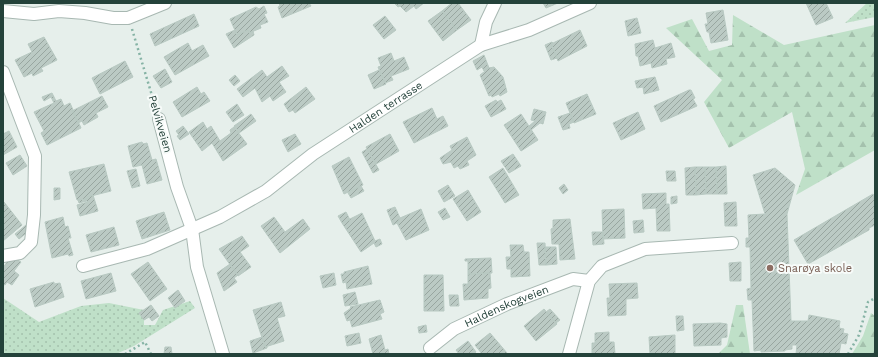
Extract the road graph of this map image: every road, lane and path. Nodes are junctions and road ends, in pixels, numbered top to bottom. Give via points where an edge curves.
1 (165, 3) edge
2 (495, 3) edge
3 (590, 3) edge
4 (3, 11) edge
5 (128, 18) junction
6 (482, 45) junction
7 (3, 72) edge
8 (159, 119) joint
9 (192, 229) junction
10 (732, 243) dead end
11 (3, 256) edge
12 (83, 266) dead end
13 (589, 281) junction
14 (875, 298) edge
15 (430, 348) dead end
16 (125, 354) edge
17 (152, 354) edge
18 (223, 354) edge
19 (569, 354) edge
20 (848, 354) edge

1 - 5 street
2 - 6 street via 486,22
3 - 6 street, Halden terrasse via 529,30
4 - 5 street via 34,14 59,11
5 - 8 path, Pelvikveien
6 - 9 street, Halden terrasse via 313,154 266,191 220,217
7 - 11 street via 36,156 31,242 20,253
8 - 9 street, Pelvikveien via 177,187
9 - 12 street via 146,249
9 - 18 street, Pelvikveien via 197,267
10 - 13 street via 645,250 602,266
13 - 15 street, Haldenskogveien via 573,279 507,304 454,329
13 - 19 street
14 - 20 path via 868,302 859,335
16 - 17 path via 145,342

